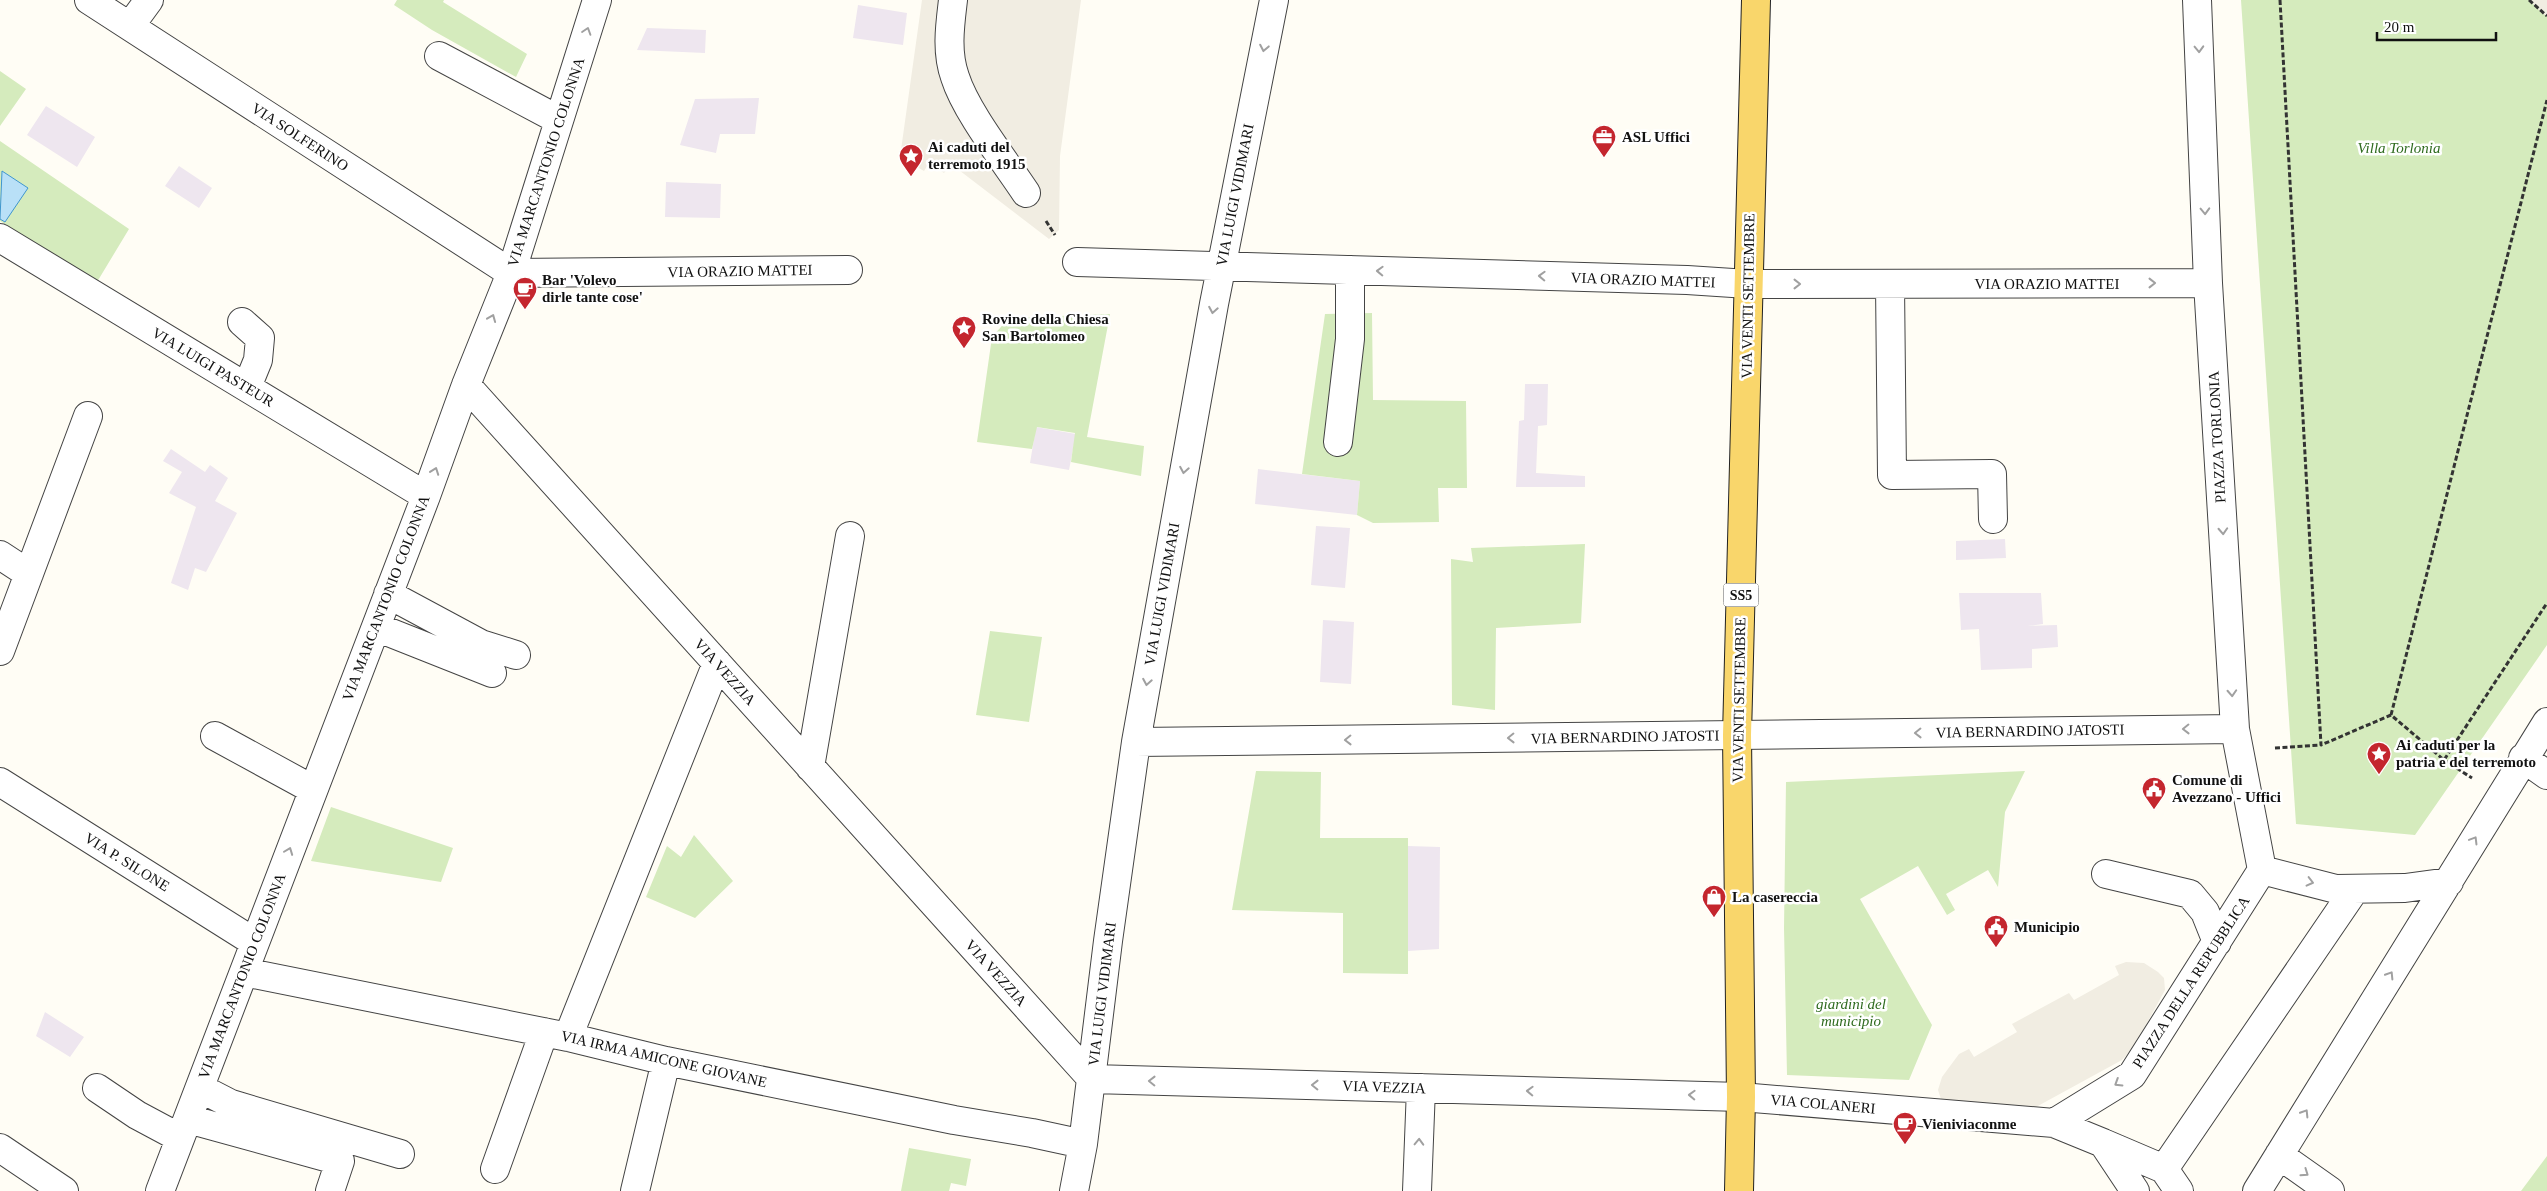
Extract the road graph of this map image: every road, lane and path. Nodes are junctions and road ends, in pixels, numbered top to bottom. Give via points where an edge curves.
1 (89, 0) edge
2 (149, 0) edge
3 (597, 0) edge
4 (953, 0) edge
5 (1274, 0) edge
6 (1756, 0) edge
7 (2197, 0) edge
8 (2280, 0) edge
9 (2529, 0) edge
10 (2547, 16) edge
11 (130, 26) junction
12 (439, 56) dead end
13 (2547, 100) edge
14 (559, 120) junction
15 (1026, 193) joint
16 (0, 238) edge
17 (1077, 262) joint
18 (1221, 267) junction
19 (848, 270) dead end
20 (1350, 270) junction
21 (511, 273) junction
22 (2208, 283) junction
23 (1748, 284) junction
24 (1890, 284) junction
25 (242, 322) dead end
26 (466, 385) junction
27 (247, 387) junction
28 (88, 416) dead end
29 (1338, 442) dead end
30 (426, 496) junction
31 (1993, 519) dead end
32 (850, 536) dead end
33 (0, 555) edge
34 (29, 574) junction
35 (388, 594) junction
36 (2547, 603) edge
37 (376, 627) junction
38 (0, 651) edge
39 (516, 655) dead end
40 (717, 663) junction
41 (492, 674) dead end
42 (2392, 715) junction
43 (2547, 722) edge
44 (1737, 735) junction
45 (215, 736) dead end
46 (2236, 739) junction
47 (1136, 742) junction
48 (2321, 745) junction
49 (2523, 758) junction
50 (810, 766) junction
51 (2547, 775) edge
52 (0, 782) edge
53 (312, 789) junction
54 (2262, 870) junction
55 (2106, 874) dead end
56 (2449, 882) junction
57 (2355, 888) junction
58 (254, 942) junction
59 (2217, 942) junction
60 (244, 972) junction
61 (556, 1035) junction
62 (666, 1061) junction
63 (1092, 1079) junction
64 (97, 1088) dead end
65 (200, 1088) junction
66 (1421, 1088) junction
67 (1741, 1097) junction
68 (2054, 1123) junction
69 (184, 1129) junction
70 (2103, 1143) junction
71 (1083, 1144) junction
72 (0, 1148) edge
73 (400, 1154) dead end
74 (2279, 1155) junction
75 (495, 1169) dead end
76 (2172, 1180) edge
77 (64, 1191) edge
78 (160, 1191) edge
79 (330, 1191) edge
80 (635, 1191) edge
81 (1074, 1191) edge
82 (1417, 1191) edge
83 (1739, 1191) edge
84 (2135, 1191) edge
85 (2257, 1191) edge
86 (2330, 1191) edge

1 - 11 street, VIA SOLFERINO
2 - 11 street
14 -> 3 street, VIA MARCANTONIO COLONNA
4 - 15 street via 949,42 955,78 966,101
5 -> 18 street, VIA LUIGI VIDIMARI
6 - 23 main road, VIA VENTI SETTEMBRE / SS5
7 -> 22 street, PIAZZA TORLONIA
8 - 48 path
9 - 10 path
11 - 21 street, VIA SOLFERINO
12 - 14 street
13 - 42 path
14 - 21 street, VIA MARCANTONIO COLONNA
15 - 17 path via 1060,240 1077,248
16 - 27 street, VIA LUIGI PASTEUR
17 - 18 street, VIA ORAZIO MATTEI
18 - 20 street, VIA ORAZIO MATTEI
18 -> 47 street, VIA LUIGI VIDIMARI
19 - 21 street, VIA ORAZIO MATTEI
23 -> 20 street, VIA ORAZIO MATTEI
20 - 29 street via 1350,339
26 -> 21 street, VIA MARCANTONIO COLONNA
24 -> 22 street, VIA ORAZIO MATTEI
22 -> 46 street, PIAZZA TORLONIA
23 -> 24 street, VIA ORAZIO MATTEI
23 - 44 main road, VIA VENTI SETTEMBRE / SS5
24 - 31 street via 1892,475 1992,474
25 - 27 street via 260,338 258,360
30 -> 26 street, VIA MARCANTONIO COLONNA
26 - 40 street, VIA VEZZIA
27 - 30 street, VIA LUIGI PASTEUR
28 - 34 street
30 - 35 street, VIA MARCANTONIO COLONNA
32 - 50 street
33 - 34 street
34 - 38 street
35 - 37 street, VIA MARCANTONIO COLONNA
35 - 39 street via 481,644
36 - 42 path via 2444,760
37 - 41 street
37 - 53 street, VIA MARCANTONIO COLONNA
40 - 50 street, VIA VEZZIA
40 - 61 street
42 - 48 path
43 - 49 street
46 -> 44 street, VIA BERNARDINO JATOSTI
44 -> 47 street, VIA BERNARDINO JATOSTI
44 - 67 main road, VIA VENTI SETTEMBRE / SS5
45 - 53 street
46 - 48 path
46 - 54 street, PIAZZA TORLONIA
47 - 63 street, VIA LUIGI VIDIMARI
49 - 51 street
56 -> 49 street
50 - 63 street, VIA VEZZIA
52 - 58 street, VIA P. SILONE
58 -> 53 street, VIA MARCANTONIO COLONNA
54 -> 57 street via 2336,889
54 - 59 street, PIAZZA DELLA REPUBBLICA
55 - 59 street via 2190,894 2205,912
56 - 57 street via 2405,888
74 -> 56 street
57 - 76 street
58 - 60 street, VIA MARCANTONIO COLONNA
59 -> 68 street, PIAZZA DELLA REPUBBLICA via 2132,1075
60 - 61 street, VIA IRMA AMICONE GIOVANE
60 - 65 street, VIA MARCANTONIO COLONNA
61 - 62 street, VIA IRMA AMICONE GIOVANE
61 - 75 street
62 - 71 street, VIA IRMA AMICONE GIOVANE
62 - 80 street
66 -> 63 street, VIA VEZZIA
63 - 71 street, VIA LUIGI VIDIMARI
64 - 69 street via 137,1115
65 - 69 street, VIA MARCANTONIO COLONNA
65 - 73 street via 231,1104
67 -> 66 street, VIA VEZZIA
82 -> 66 street
67 - 68 street, VIA COLANERI
67 - 83 main road, VIA VENTI SETTEMBRE / SS5
68 - 70 street
69 - 78 street, VIA MARCANTONIO COLONNA
69 - 79 street via 340,1160
70 - 76 street
70 - 84 street
71 - 81 street, VIA LUIGI VIDIMARI
72 - 77 street
74 - 85 street
74 -> 86 street

